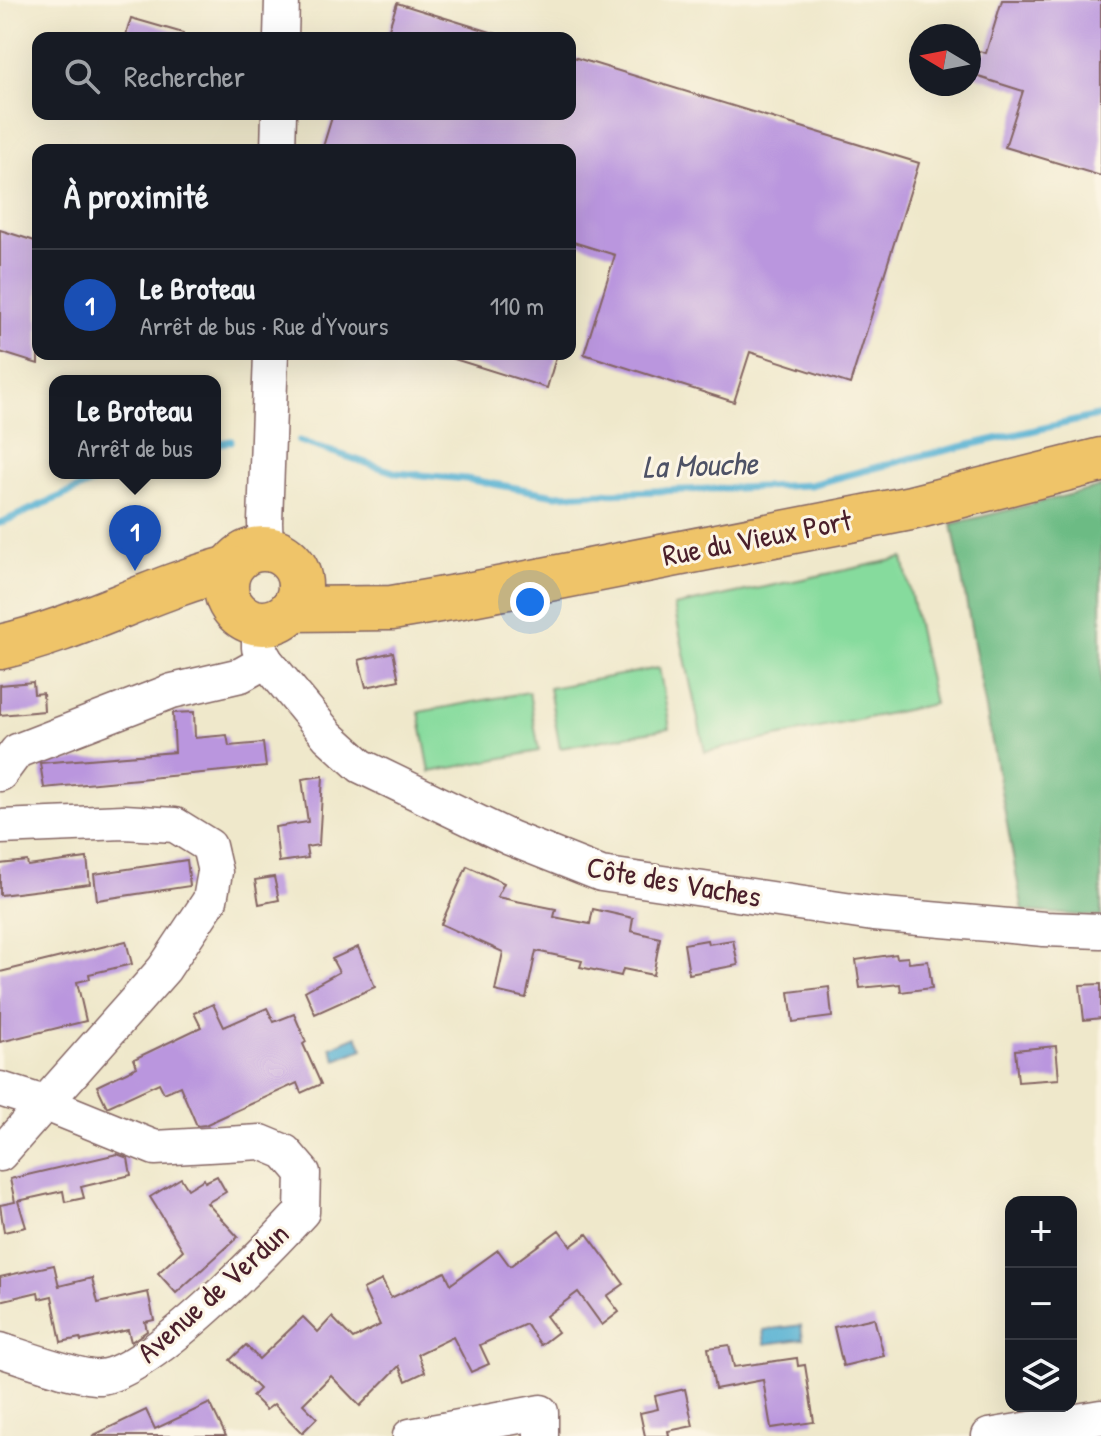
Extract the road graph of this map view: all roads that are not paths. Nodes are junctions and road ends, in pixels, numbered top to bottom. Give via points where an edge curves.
1 (282, 0) edge
2 (281, 32) edge
3 (279, 120) edge
4 (278, 144) edge
5 (271, 360) edge
6 (1101, 460) edge
7 (263, 599) junction
8 (0, 647) edge
9 (0, 774) edge
10 (0, 827) edge
11 (1101, 931) edge
12 (0, 1089) edge
13 (44, 1103) junction
14 (0, 1154) edge
15 (0, 1350) edge
16 (1101, 1417) edge
17 (410, 1436) edge
18 (541, 1436) edge
19 (989, 1436) edge

1 - 2 street
3 - 4 street
5 - 7 street
6 - 7 main road, Rue du Vieux Port via 911,508 392,608
7 - 8 main road, Rue du Vieux Port via 189,578 36,639
7 - 9 street via 241,675 172,691 17,751
7 - 11 street, Côte des Vaches via 328,736 361,766 510,838 601,874 873,914
10 - 13 street via 175,825 209,846 215,872 210,900 164,969
12 - 13 street, Avenue de Verdun
13 - 14 street
13 - 15 street, Avenue de Verdun via 155,1148 261,1142 285,1152 303,1173 302,1212 264,1254 179,1330 122,1372 98,1378
16 - 19 street
17 - 18 street via 541,1412

